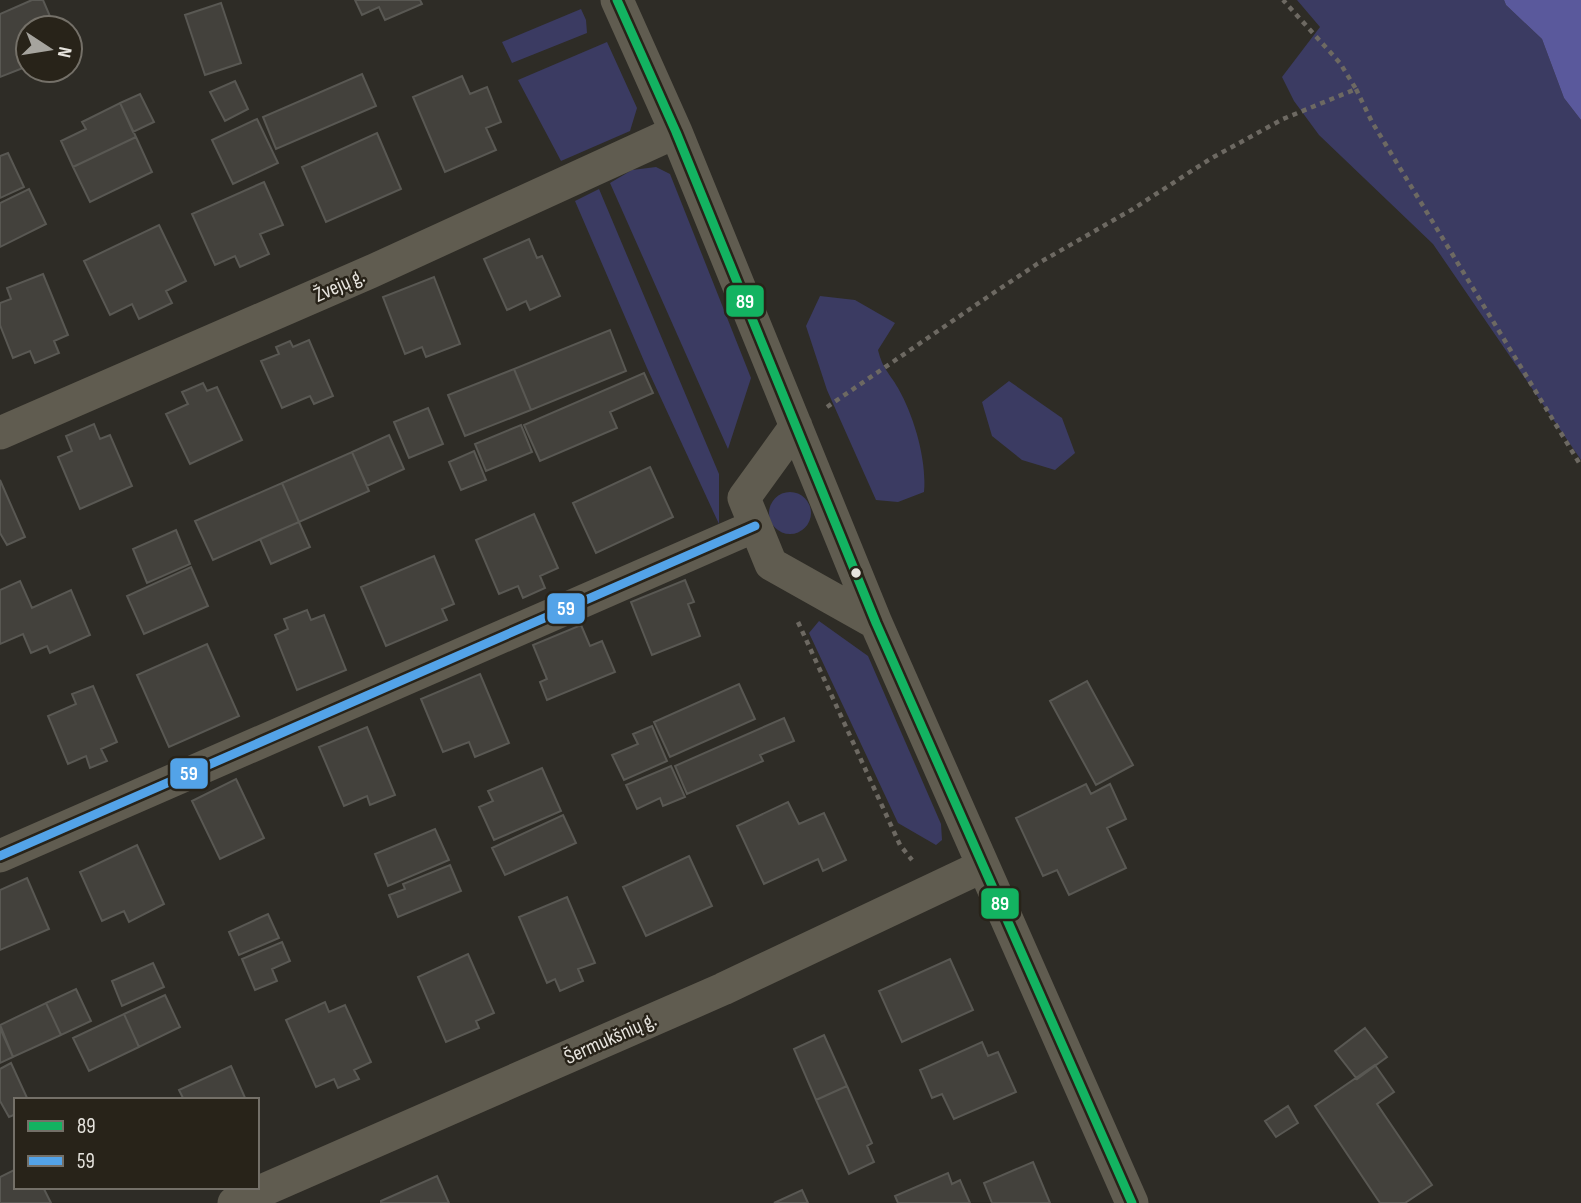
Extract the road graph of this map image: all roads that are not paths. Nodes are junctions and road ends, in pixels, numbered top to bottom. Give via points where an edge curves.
1 (617, 0) edge
2 (676, 132) junction
3 (796, 426) junction
4 (0, 433) edge
5 (755, 526) junction
6 (876, 623) junction
7 (0, 856) edge
8 (983, 866) junction
9 (234, 1203) edge
10 (1132, 1203) edge

1 - 2 street
2 - 3 street
2 - 4 street, Žvejų g. via 383,267
3 - 5 street via 744,498
3 - 6 street
5 - 6 street via 772,564
5 - 7 street
6 - 8 street
8 - 9 street, Šermukšnių g. via 723,989
8 - 10 street

